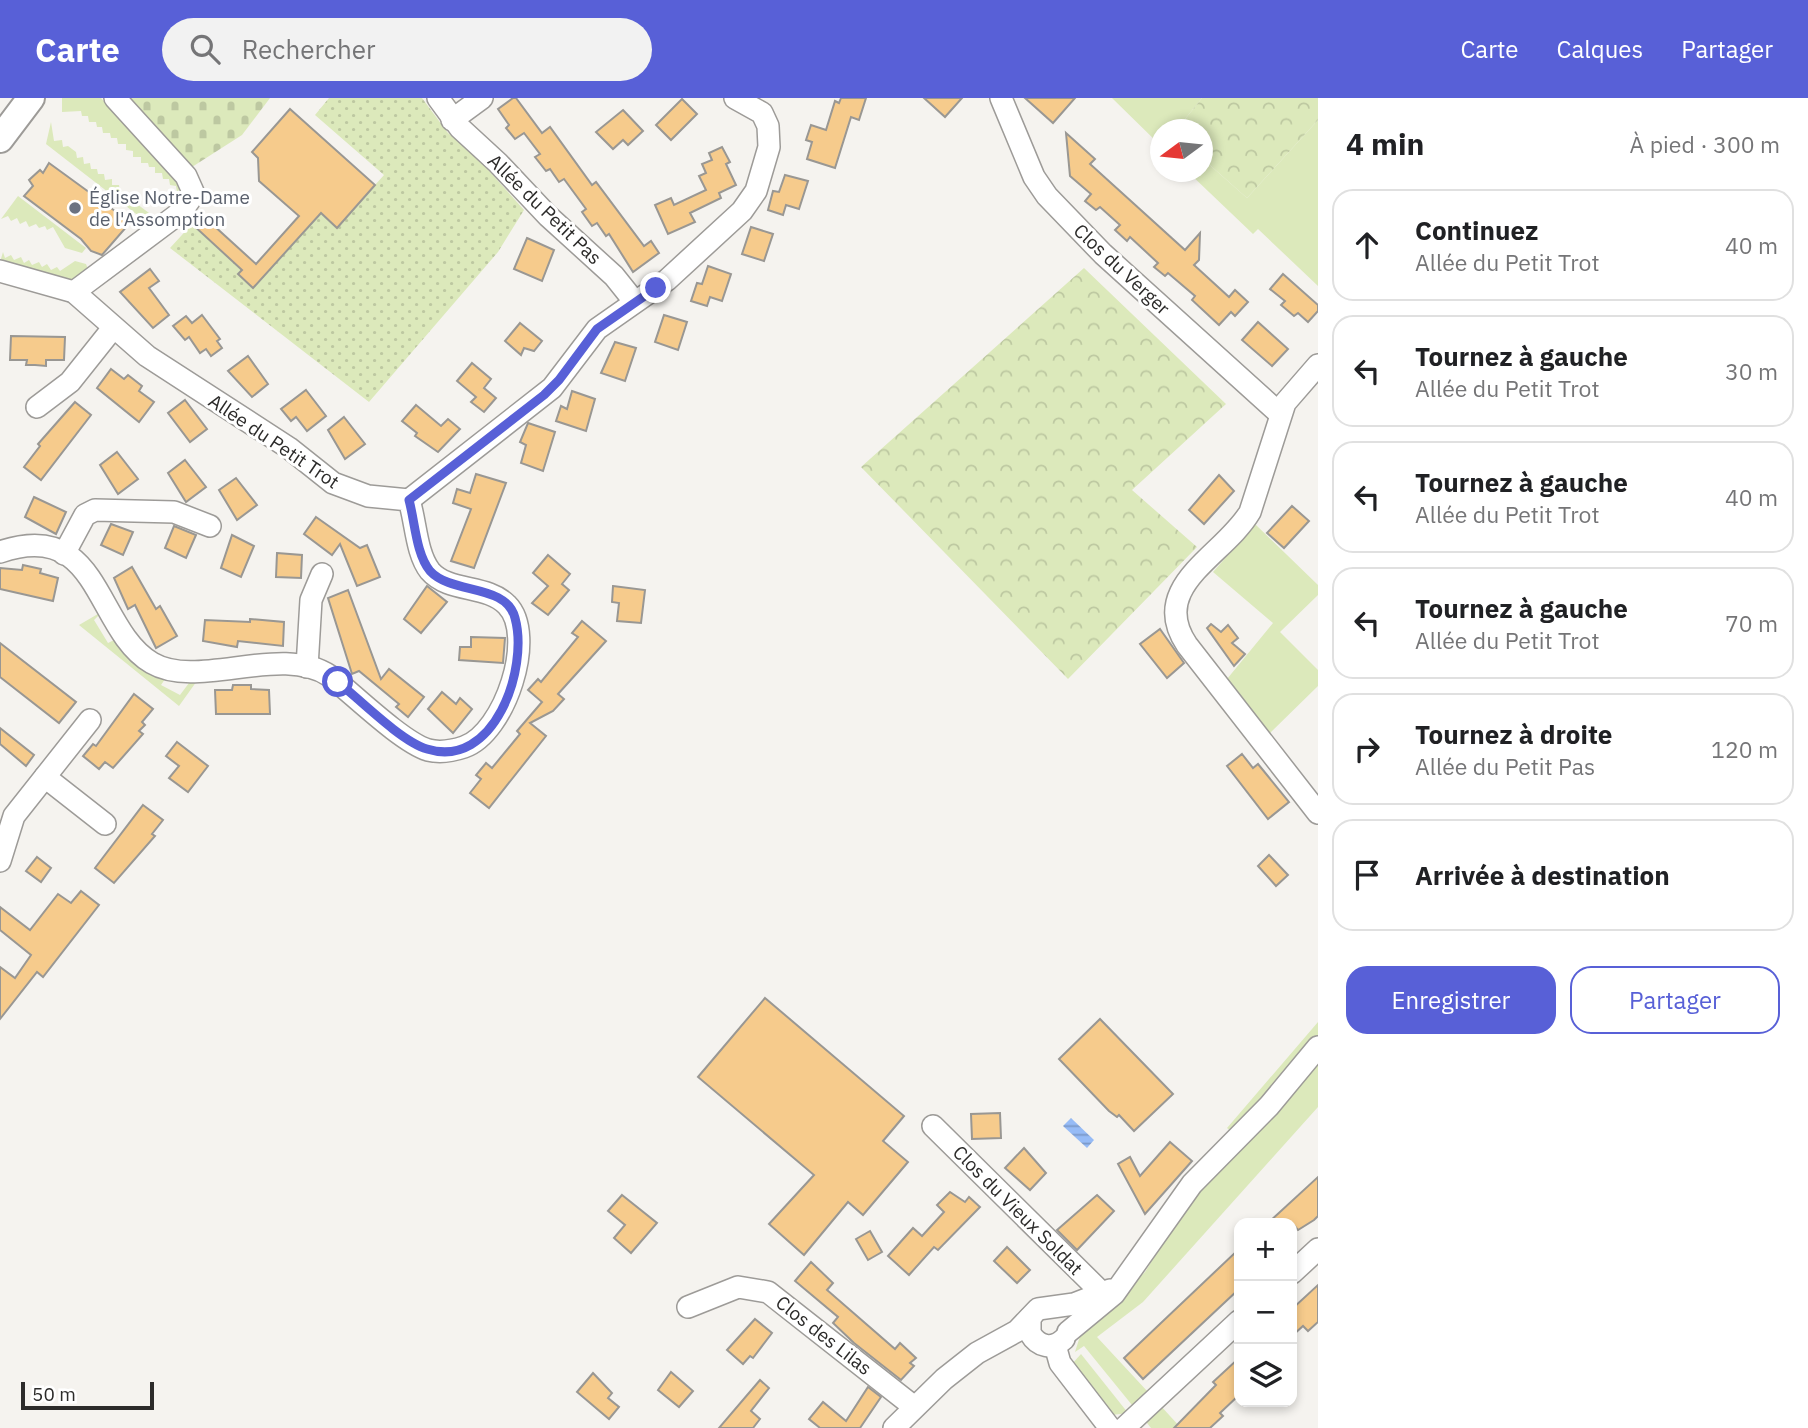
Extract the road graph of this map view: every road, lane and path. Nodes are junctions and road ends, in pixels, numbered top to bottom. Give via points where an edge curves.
1 (31, 98) edge
2 (115, 98) edge
3 (438, 98) edge
4 (482, 98) edge
5 (735, 98) edge
6 (1001, 98) edge
7 (452, 120) junction
8 (0, 139) edge
9 (0, 271) edge
10 (75, 292) junction
11 (634, 301) junction
12 (113, 328) junction
13 (1318, 365) edge
14 (37, 407) dead end
15 (1280, 414) junction
16 (409, 500) junction
17 (210, 526) dead end
18 (0, 552) edge
19 (64, 554) junction
20 (321, 574) dead end
21 (307, 667) junction
22 (90, 720) dead end
23 (45, 777) junction
24 (1318, 813) edge
25 (105, 824) dead end
26 (0, 861) edge
27 (1318, 1047) edge
28 (933, 1126) dead end
29 (1318, 1249) edge
30 (1297, 1268) edge
31 (1123, 1281) junction
32 (1103, 1294) junction
33 (1052, 1306) junction
34 (688, 1307) dead end
35 (1030, 1318) junction
36 (1234, 1326) edge
37 (1054, 1340) junction
38 (955, 1370) junction
39 (913, 1406) junction
40 (894, 1428) edge
41 (1110, 1428) edge
42 (1124, 1428) edge

1 - 8 street
2 - 10 street via 191,182 194,194 188,206
3 - 7 street, Allée du Petit Pas
4 - 7 street
5 - 11 street via 757,108 768,127 769,147 756,191 742,211 667,280
6 - 15 street, Clos du Verger via 1034,177 1047,196 1103,254
7 - 11 street, Allée du Petit Pas via 530,200 614,276
9 - 10 street, Allée du Petit Trot
10 - 12 street, Allée du Petit Trot
11 - 16 street via 589,337 552,388
12 - 14 street via 70,382
12 - 16 street, Allée du Petit Trot via 160,366 289,448 332,483 368,496
13 - 15 street
15 - 24 street via 1263,482 1250,512 1181,588 1175,617 1187,645
16 - 21 street via 429,569 448,583 502,600 513,612 516,673 496,720 471,744 429,750 409,740 324,672
17 - 19 street via 174,512 95,510 85,515
18 - 19 street via 34,546
19 - 21 street via 87,572 136,651 157,666 188,672 249,665
20 - 21 street via 311,600
22 - 23 street
23 - 25 street
23 - 26 street via 11,821
27 - 31 street via 1269,1106 1192,1184
28 - 32 street, Clos du Vieux Soldat
29 - 30 street
31 - 32 street
31 - 37 street via 1110,1300
32 - 33 street
33 - 35 street via 1038,1309
33 - 37 street via 1067,1317
34 - 39 street, Clos des Lilas via 738,1287 768,1292
35 - 37 street via 1030,1333
35 - 38 street
36 - 42 street
37 - 38 street via 1015,1347
37 - 41 street via 1060,1363
38 - 39 street
39 - 40 street

